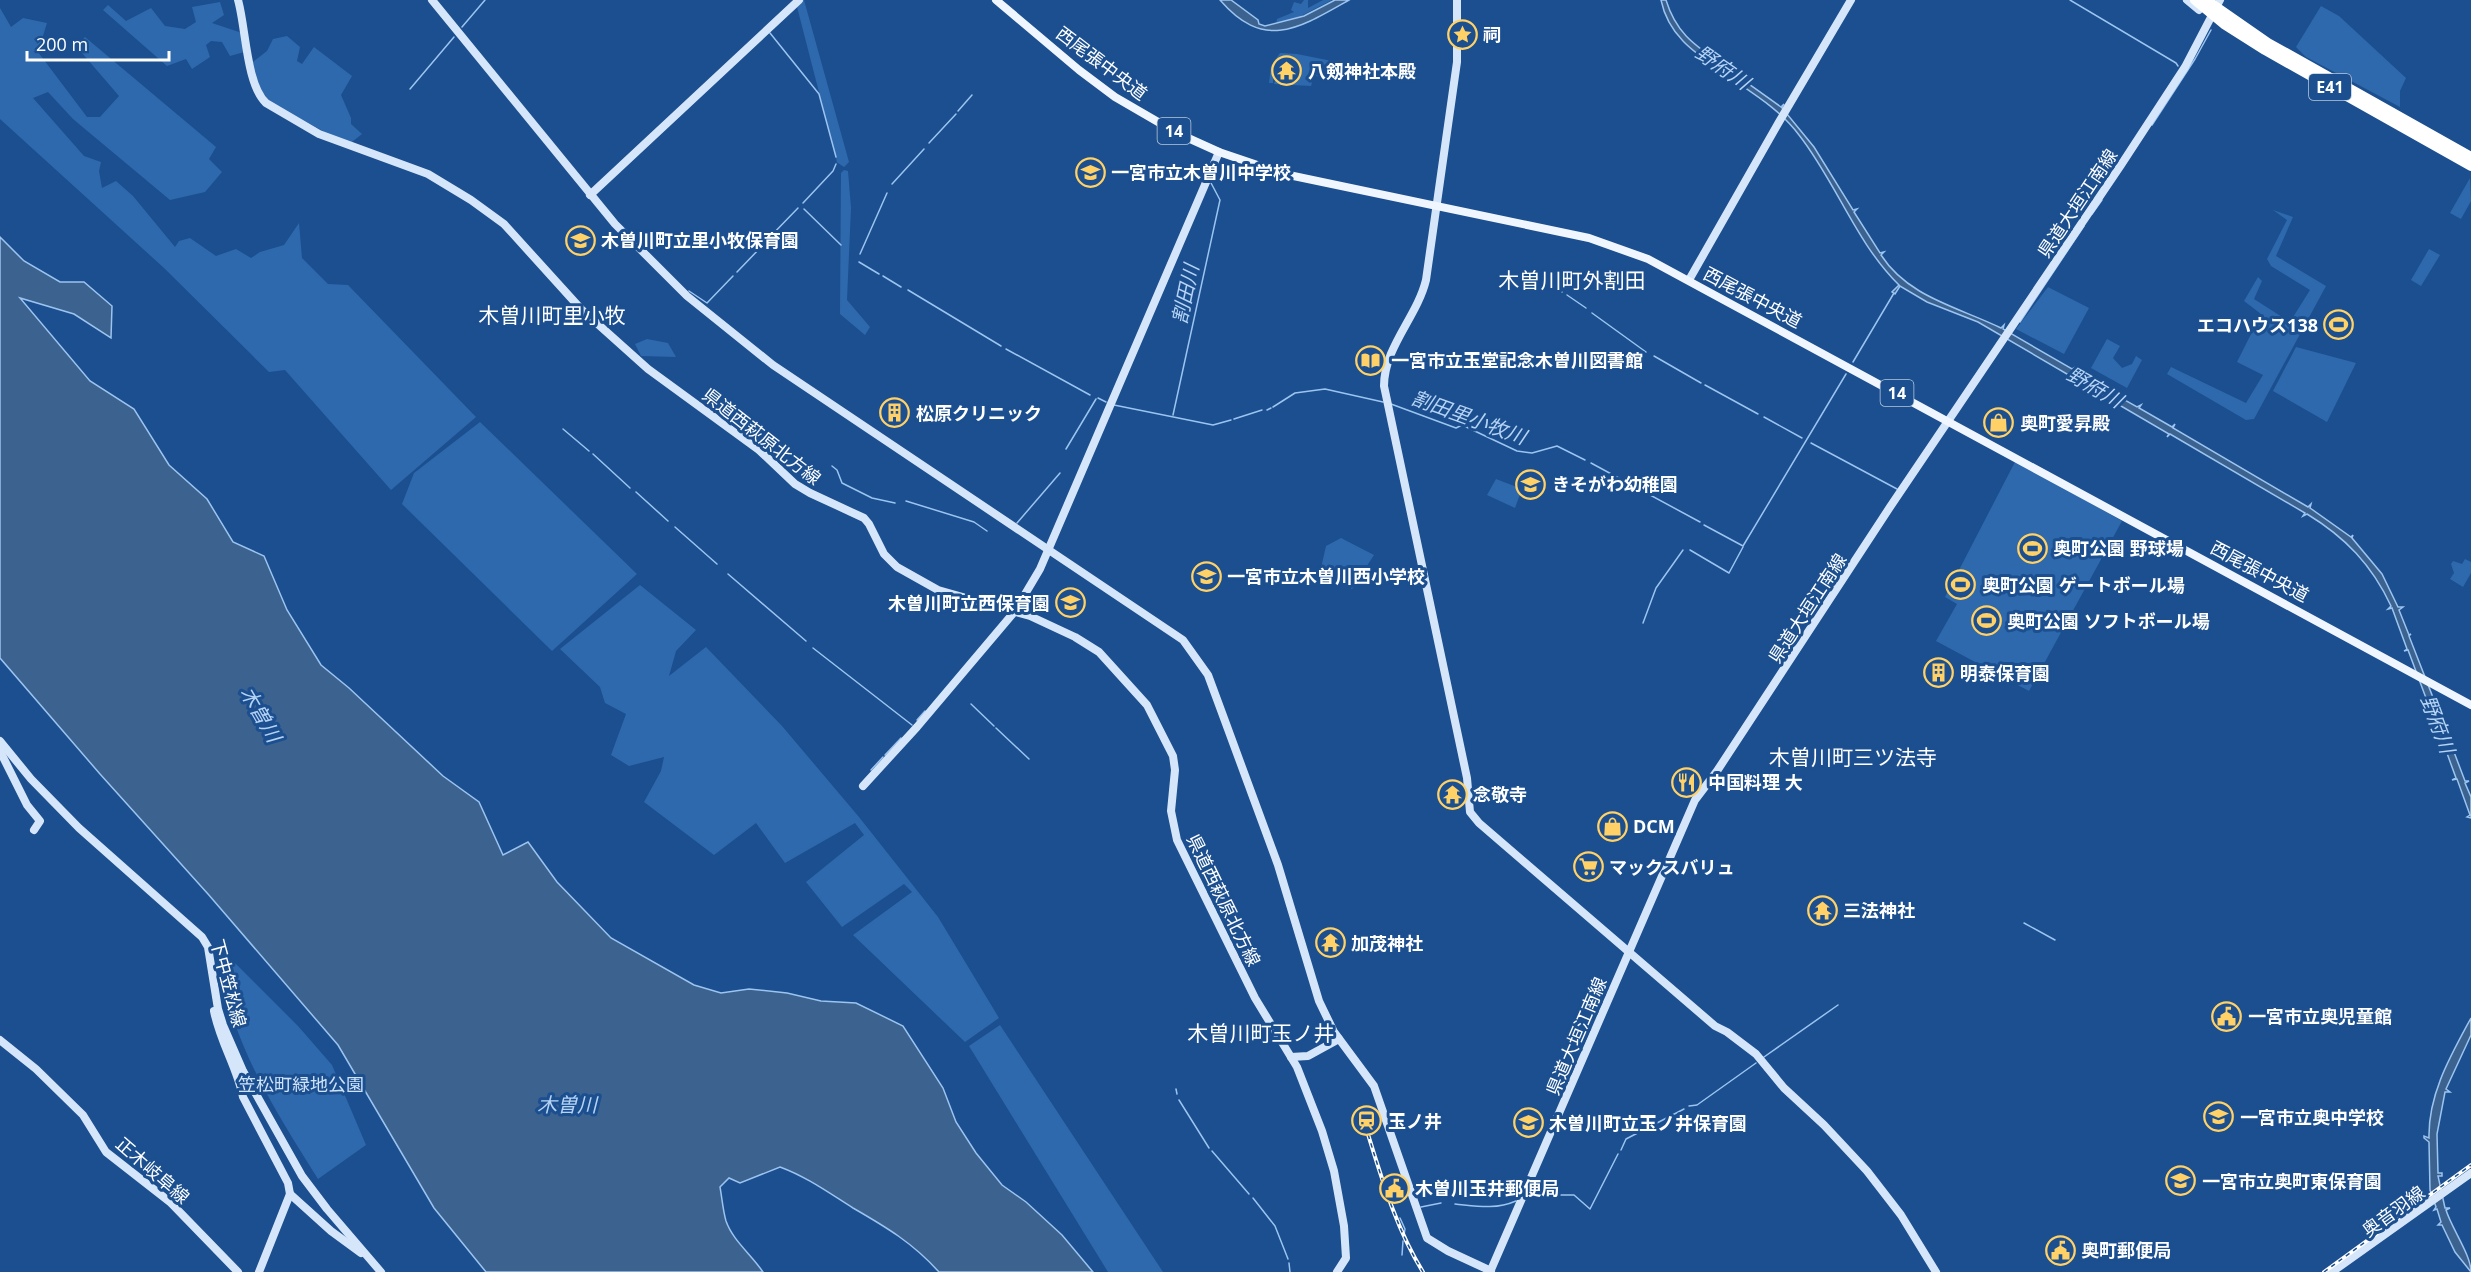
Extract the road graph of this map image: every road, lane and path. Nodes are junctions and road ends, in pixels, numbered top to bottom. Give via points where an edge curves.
1 (238, 0) edge
2 (432, 0) edge
3 (799, 0) edge
4 (996, 0) edge
5 (1457, 0) edge
6 (1851, 0) edge
7 (2206, 0) edge
8 (2220, 0) edge
9 (2191, 2) edge
10 (2213, 16) junction
11 (1219, 152) junction
12 (2471, 152) edge
13 (2471, 157) edge
14 (2471, 166) edge
15 (2471, 171) edge
16 (590, 195) junction
17 (1436, 206) junction
18 (1689, 280) junction
19 (1949, 420) junction
20 (1049, 550) junction
21 (1015, 611) junction
22 (2471, 705) edge
23 (0, 741) edge
24 (0, 751) edge
25 (863, 786) dead end
26 (34, 830) dead end
27 (1629, 951) junction
28 (216, 994) junction
29 (1339, 1039) junction
30 (0, 1040) edge
31 (1291, 1057) junction
32 (2471, 1173) edge
33 (290, 1194) junction
34 (367, 1257) junction
35 (1490, 1271) edge
36 (238, 1272) edge
37 (259, 1272) edge
38 (381, 1272) edge
39 (1337, 1272) edge
40 (1936, 1272) edge
41 (2332, 1272) edge

1 - 21 main road, 県道西萩原北方線 via 252,80 266,103 319,134 412,166 481,206 504,224 581,309 648,369 759,450 795,484 864,518 884,554 897,567 938,590
2 - 16 main road
3 - 16 main road
4 - 11 main road, 西尾張中央道 / 14 via 1115,97
5 - 17 main road via 1457,62
6 - 18 main road
7 - 13 highway, E41, bridge via 2268,43
8 - 10 main road, 県道大垣江南線
9 - 10 main road
9 - 14 highway, E41, bridge via 2265,50
10 - 12 main road via 2240,22
10 - 15 main road via 2274,60
10 - 19 main road, 県道大垣江南線 via 2185,67
11 - 17 main road, 西尾張中央道 / 14 via 1284,174
11 - 20 main road
16 - 20 main road via 666,277 737,338
17 - 18 main road, 西尾張中央道 / 14 via 1604,242
17 - 27 main road via 1422,294 1387,365 1385,397 1467,778 1470,812
18 - 19 main road, 西尾張中央道 / 14
19 - 22 main road, 西尾張中央道 / 14
19 - 27 main road, 県道大垣江南線 via 1695,800
20 - 21 main road
20 - 29 main road via 1170,630 1199,659 1268,837 1316,992
21 - 25 main road
21 - 31 main road, 県道西萩原北方線 via 1061,630 1099,652 1147,705 1173,756 1171,811 1177,840 1255,998
23 - 28 main road, 下中笠松線 via 79,828 202,937 208,946
24 - 26 main road via 27,805 40,821
27 - 35 main road, 県道大垣江南線
27 - 40 main road via 1715,1026 1756,1054 1784,1088 1830,1131 1901,1215
28 - 33 main road via 211,998 223,1046
28 - 34 main road, 下中笠松線 via 223,1025 274,1129 302,1176
29 - 31 main road via 1308,1056
29 - 35 main road via 1376,1093 1427,1239
30 - 36 main road, 正木岐阜線 via 37,1069 83,1115 106,1152 170,1203
31 - 39 main road, 県道西萩原北方線 via 1309,1095 1334,1171 1346,1249 1346,1258
32 - 41 main road, 奥音羽線
33 - 34 main road
33 - 37 main road
34 - 38 main road, 下中笠松線

